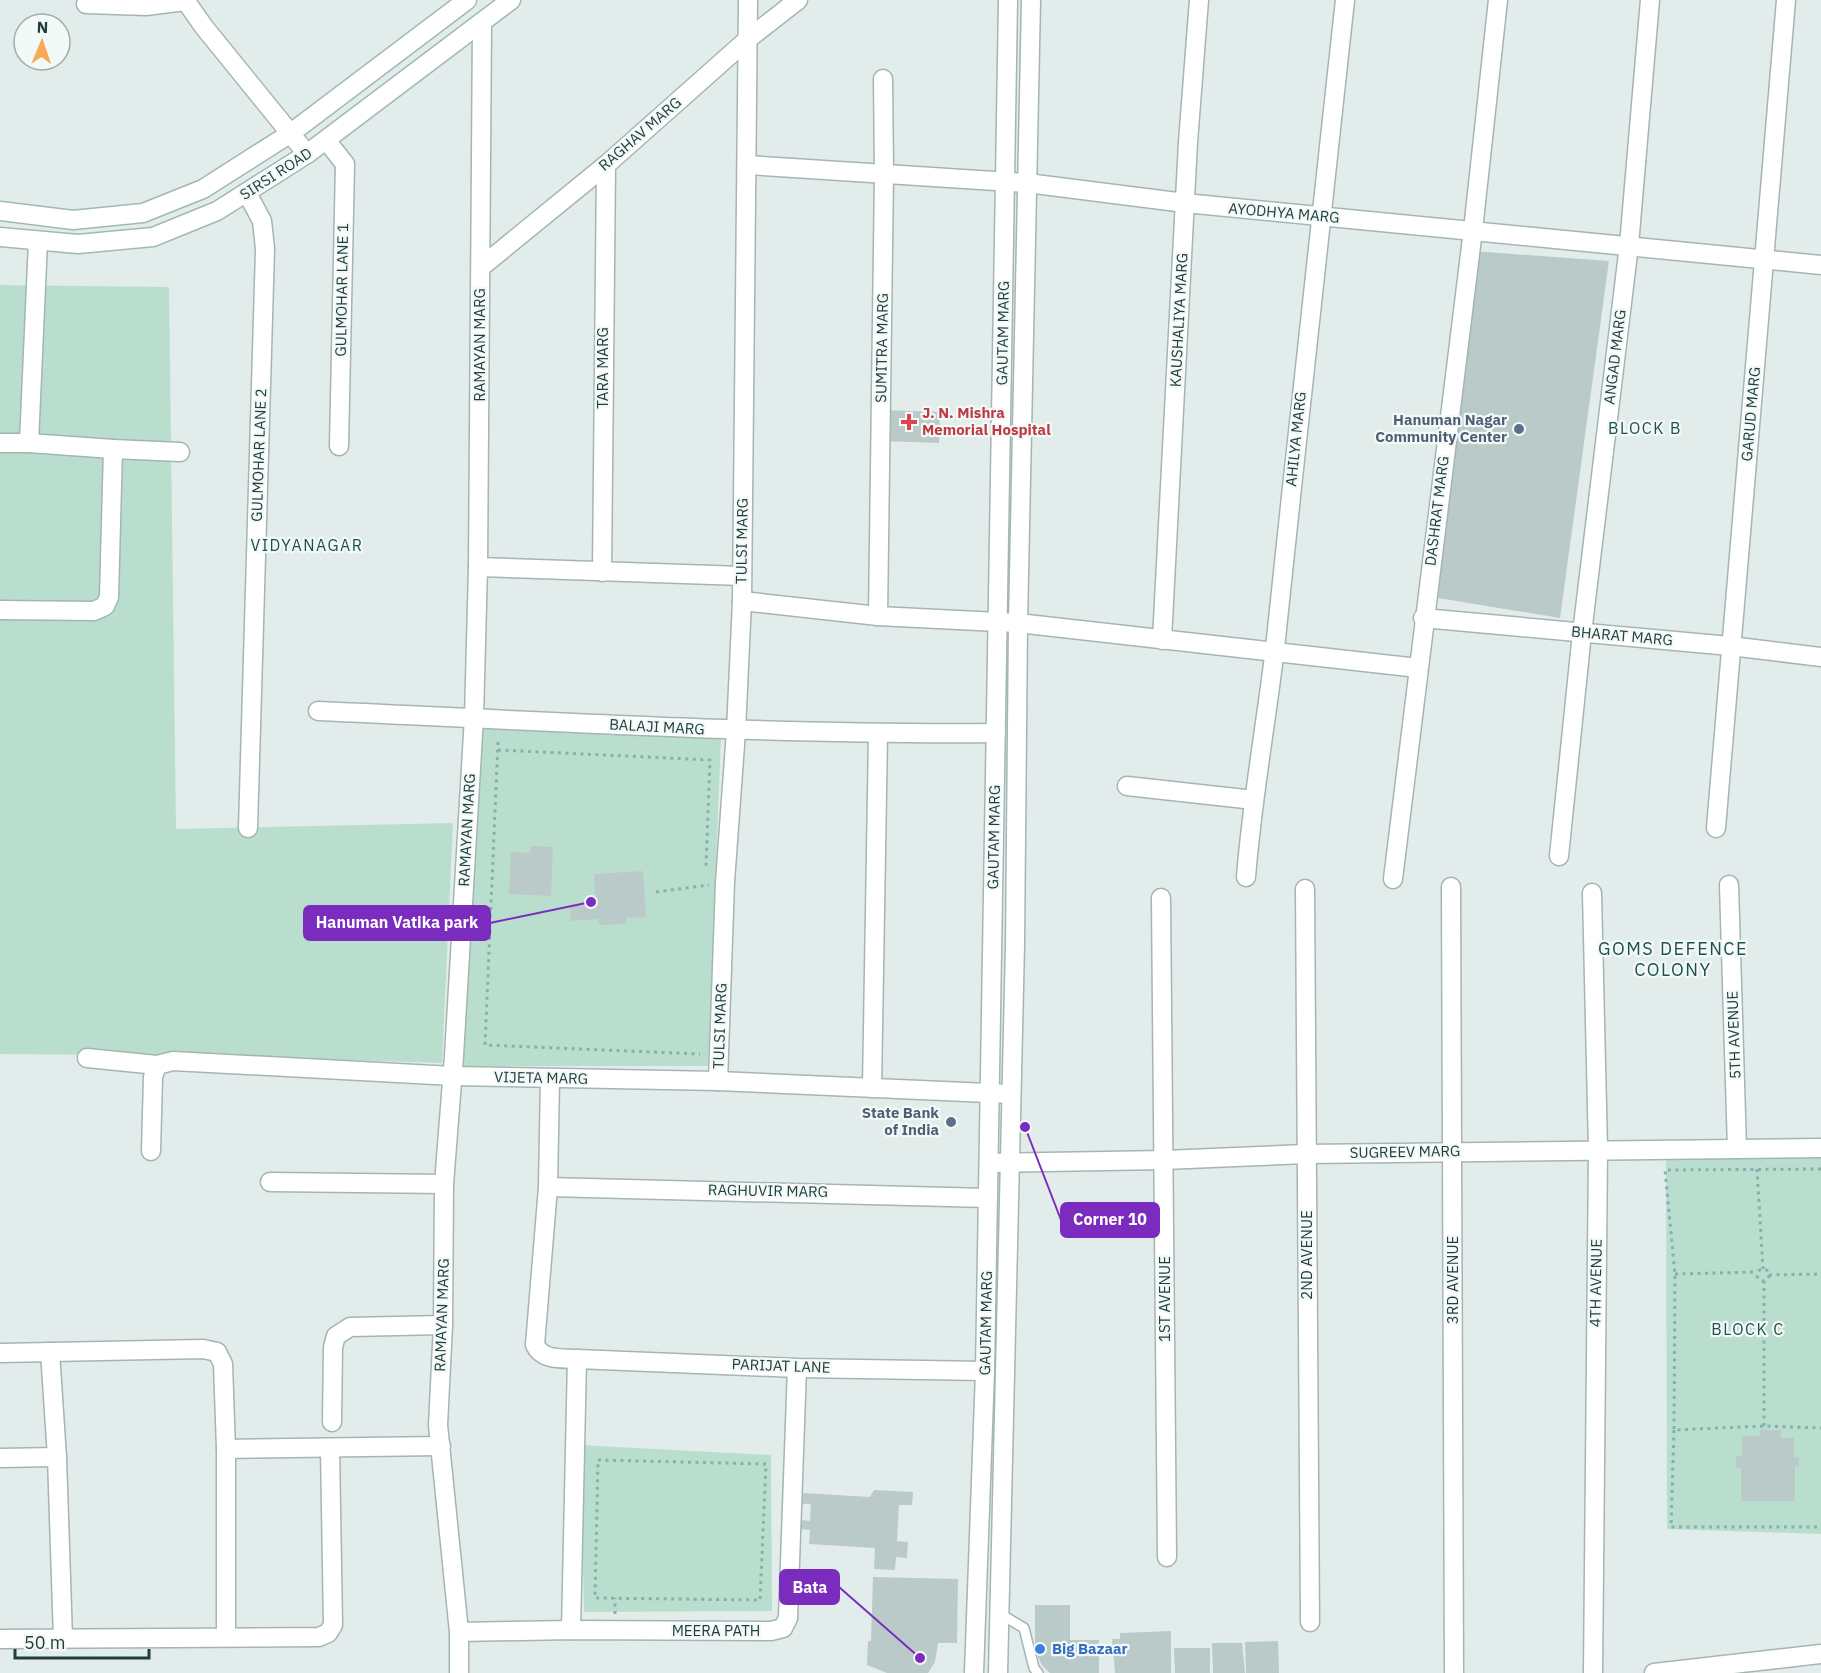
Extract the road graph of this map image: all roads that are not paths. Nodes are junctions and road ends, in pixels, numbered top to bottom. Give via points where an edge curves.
1 (467, 0) edge
2 (511, 0) edge
3 (748, 0) edge
4 (798, 0) edge
5 (1008, 0) edge
6 (1031, 0) edge
7 (1199, 0) edge
8 (1345, 0) edge
9 (1498, 0) edge
10 (1650, 0) edge
11 (1786, 0) edge
12 (185, 1) edge
13 (86, 4) dead end
14 (482, 22) junction
15 (748, 39) junction
16 (883, 79) dead end
17 (291, 133) junction
18 (326, 140) junction
19 (307, 154) junction
20 (606, 165) junction
21 (747, 165) junction
22 (884, 174) junction
23 (1006, 182) junction
24 (1027, 183) junction
25 (247, 194) junction
26 (1185, 203) junction
27 (0, 211) edge
28 (1320, 216) junction
29 (1473, 230) junction
30 (0, 237) edge
31 (38, 241) junction
32 (1629, 245) junction
33 (1764, 258) junction
34 (1821, 265) edge
35 (481, 267) junction
36 (0, 443) edge
37 (29, 443) junction
38 (339, 446) dead end
39 (113, 449) junction
40 (180, 452) dead end
41 (478, 567) junction
42 (602, 572) junction
43 (742, 576) junction
44 (742, 602) junction
45 (0, 610) edge
46 (878, 616) junction
47 (1423, 618) junction
48 (998, 622) junction
49 (1018, 623) junction
50 (1582, 633) junction
51 (1162, 640) junction
52 (1730, 646) junction
53 (1274, 651) junction
54 (1821, 657) edge
55 (1418, 668) junction
56 (318, 711) dead end
57 (474, 717) junction
58 (736, 731) junction
59 (996, 733) junction
60 (878, 734) junction
61 (1127, 786) dead end
62 (1254, 800) junction
63 (248, 828) dead end
64 (1716, 828) dead end
65 (1559, 856) dead end
66 (1246, 877) dead end
67 (1393, 879) dead end
68 (1730, 885) dead end
69 (1451, 887) dead end
70 (1305, 889) dead end
71 (1592, 893) dead end
72 (1161, 898) dead end
73 (87, 1058) dead end
74 (157, 1065) junction
75 (453, 1076) junction
76 (550, 1078) junction
77 (718, 1081) junction
78 (872, 1088) junction
79 (990, 1094) junction
80 (1011, 1094) junction
81 (1821, 1148) edge
82 (1737, 1149) junction
83 (1598, 1150) junction
84 (151, 1151) dead end
85 (1453, 1152) junction
86 (1306, 1154) junction
87 (1164, 1160) junction
88 (989, 1163) junction
89 (1009, 1163) junction
90 (270, 1182) dead end
91 (444, 1184) junction
92 (548, 1187) junction
93 (988, 1198) junction
94 (443, 1325) junction
95 (50, 1352) junction
96 (0, 1353) edge
97 (577, 1359) junction
98 (797, 1368) junction
99 (985, 1371) junction
100 (332, 1422) dead end
101 (441, 1446) junction
102 (226, 1449) junction
103 (330, 1449) junction
104 (57, 1457) junction
105 (0, 1458) edge
106 (1167, 1557) dead end
107 (999, 1614) junction
108 (1310, 1622) dead end
109 (571, 1630) junction
110 (459, 1632) junction
111 (226, 1636) junction
112 (0, 1639) edge
113 (63, 1639) junction
114 (974, 1641) junction
115 (998, 1643) junction
116 (1821, 1654) edge
117 (459, 1673) edge
118 (960, 1673) edge
119 (974, 1673) edge
120 (998, 1673) edge
121 (1008, 1673) edge
122 (1038, 1673) edge
123 (1454, 1673) edge
124 (1593, 1673) edge
125 (1653, 1673) edge

1 - 17 street, SIRSI ROAD
2 - 14 street, SIRSI ROAD
3 - 15 street, TULSI MARG
4 - 15 street, RAGHAV MARG
5 - 23 street, GAUTAM MARG
6 - 24 street, GAUTAM MARG
7 - 26 street, KAUSHALIYA MARG
8 - 28 street, AHILYA MARG
9 - 29 street, DASHRAT MARG
10 - 32 street, ANGAD MARG
11 - 33 street, GARUD MARG
12 - 13 street via 146,6
12 - 17 street
14 - 18 street, SIRSI ROAD
14 - 35 street, RAMAYAN MARG
15 - 20 street, RAGHAV MARG
15 - 21 street, TULSI MARG
16 - 22 street, SUMITRA MARG
17 - 19 street
17 - 27 street, SIRSI ROAD via 203,189 143,213 73,220
18 - 19 street, SIRSI ROAD
18 - 38 street, GULMOHAR LANE 1 via 345,164
19 - 25 street, SIRSI ROAD
20 - 35 street, RAGHAV MARG
20 - 42 street, TARA MARG
21 - 22 street, AYODHYA MARG
21 - 43 street, TULSI MARG
22 - 23 street, AYODHYA MARG
22 - 46 street, SUMITRA MARG
23 - 24 street, AYODHYA MARG
23 - 48 street, GAUTAM MARG
24 - 26 street, AYODHYA MARG
24 - 49 street, GAUTAM MARG
25 - 31 street, SIRSI ROAD via 153,237 78,244
25 - 63 street, GULMOHAR LANE 2 via 262,221 265,249
26 - 28 street, AYODHYA MARG
26 - 51 street, KAUSHALIYA MARG
28 - 29 street, AYODHYA MARG
28 - 53 street, AHILYA MARG
29 - 32 street, AYODHYA MARG
29 - 47 street, DASHRAT MARG
30 - 31 street, SIRSI ROAD
31 - 37 street
32 - 33 street, AYODHYA MARG
32 - 50 street, ANGAD MARG
33 - 34 street, AYODHYA MARG
33 - 52 street, GARUD MARG
35 - 41 street, RAMAYAN MARG
36 - 37 street
37 - 39 street
39 - 40 street
39 - 45 street via 109,597 105,606 94,610
41 - 42 street
41 - 57 street, RAMAYAN MARG
42 - 43 street
43 - 44 street, TULSI MARG
44 - 46 street
44 - 58 street, TULSI MARG
46 - 48 street
47 - 50 street, BHARAT MARG
47 - 55 street, DASHRAT MARG
48 - 49 street
48 - 59 street, GAUTAM MARG
49 - 51 street
49 - 80 street, GAUTAM MARG
50 - 52 street, BHARAT MARG
50 - 65 street, ANGAD MARG
51 - 53 street
52 - 54 street, BHARAT MARG
52 - 64 street, GARUD MARG
53 - 55 street
53 - 62 street, AHILYA MARG
55 - 67 street, DASHRAT MARG
56 - 57 street, BALAJI MARG
57 - 58 street, BALAJI MARG
57 - 75 street, RAMAYAN MARG
58 - 60 street, BALAJI MARG
58 - 77 street, TULSI MARG via 725,882
59 - 60 street, BALAJI MARG
59 - 79 street, GAUTAM MARG
60 - 78 street
61 - 62 street
62 - 66 street, AHILYA MARG
68 - 82 street, 5TH AVENUE
69 - 85 street, 3RD AVENUE
70 - 86 street, 2ND AVENUE
71 - 83 street, 4TH AVENUE
72 - 87 street, 1ST AVENUE
73 - 74 street, VIJETA MARG
74 - 75 street, VIJETA MARG via 173,1061
74 - 84 street via 153,1077
75 - 76 street, VIJETA MARG
75 - 91 street, RAMAYAN MARG
76 - 77 street, VIJETA MARG
76 - 92 street
77 - 78 street, VIJETA MARG
78 - 79 street, VIJETA MARG
79 - 80 street, VIJETA MARG
79 - 88 street, GAUTAM MARG
80 - 89 street, GAUTAM MARG
81 - 82 street, SUGREEV MARG
82 - 83 street, SUGREEV MARG
83 - 85 street, SUGREEV MARG
83 - 124 street, 4TH AVENUE
85 - 86 street, SUGREEV MARG
85 - 123 street, 3RD AVENUE
86 - 87 street, SUGREEV MARG
86 - 108 street, 2ND AVENUE
87 - 89 street, SUGREEV MARG
87 - 106 street, 1ST AVENUE
88 - 89 street, SUGREEV MARG
88 - 93 street, GAUTAM MARG
89 - 107 street, GAUTAM MARG
90 - 91 street
91 - 94 street, RAMAYAN MARG
92 - 93 street, RAGHUVIR MARG
92 - 97 street, PARIJAT LANE via 535,1345 539,1353 549,1357
93 - 99 street, GAUTAM MARG
94 - 100 street via 350,1327 336,1336
94 - 101 street, RAMAYAN MARG via 438,1425
95 - 96 street
95 - 102 street via 217,1352 223,1364
95 - 104 street
97 - 98 street, PARIJAT LANE
97 - 109 street
98 - 99 street, PARIJAT LANE
98 - 109 street, MEERA PATH via 788,1618 783,1629
99 - 114 street, GAUTAM MARG
101 - 103 street
101 - 110 street, RAMAYAN MARG
102 - 103 street
102 - 111 street
103 - 111 street via 333,1625 319,1637
104 - 105 street
104 - 113 street
107 - 115 street, GAUTAM MARG
107 - 122 lane via 1024,1628
109 - 110 street, MEERA PATH
110 - 117 street, RAMAYAN MARG
111 - 113 street
112 - 113 street
114 - 118 street
114 - 119 street, GAUTAM MARG
115 - 120 street, GAUTAM MARG
115 - 121 street
116 - 125 street

